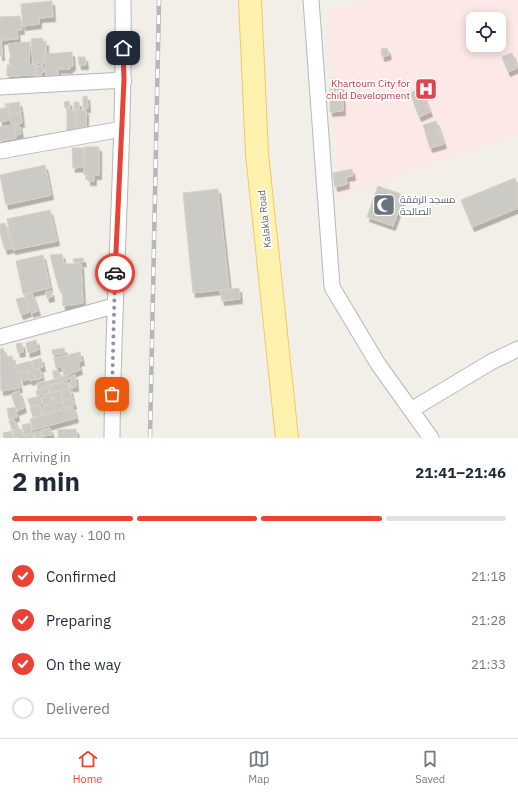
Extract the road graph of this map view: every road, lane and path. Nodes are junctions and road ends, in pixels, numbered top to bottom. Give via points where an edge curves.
1 (123, 0) edge
2 (250, 0) edge
3 (311, 0) edge
4 (124, 80) junction
5 (0, 87) edge
6 (122, 129) junction
7 (0, 150) edge
8 (114, 306) junction
9 (0, 337) edge
10 (518, 349) edge
11 (411, 410) junction
12 (112, 438) edge
13 (287, 438) edge
14 (431, 438) edge

1 - 4 street
2 - 13 main road, Kalakla Road via 258,154
3 - 11 street via 332,286 378,364
4 - 5 street
4 - 6 street
6 - 7 street
6 - 8 street
8 - 9 street
8 - 12 street
10 - 11 street via 491,362
11 - 14 street

